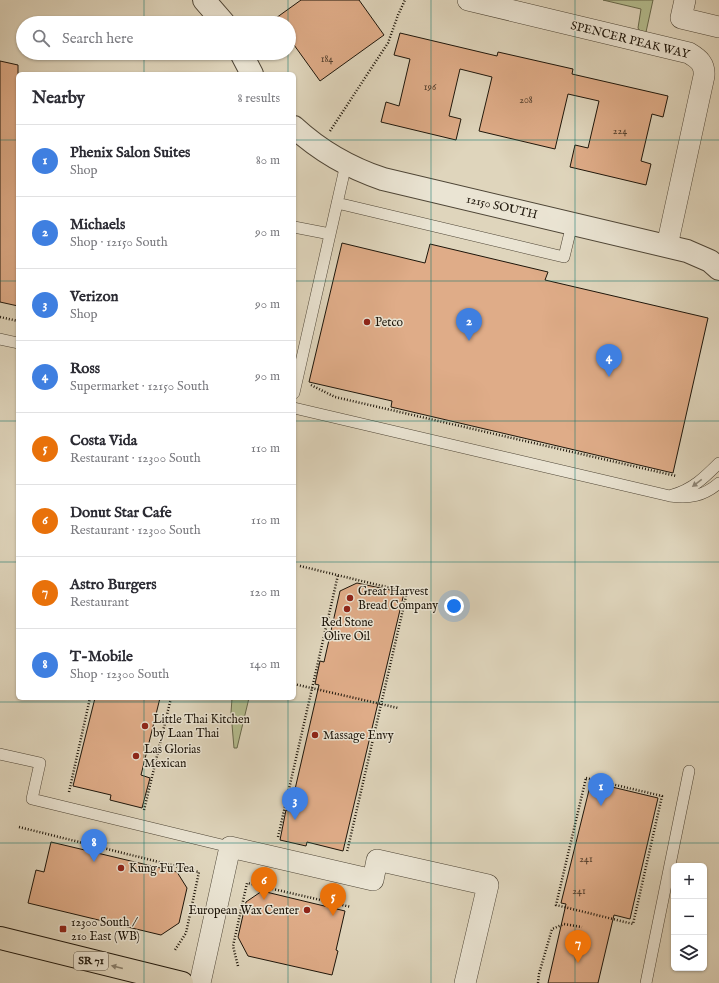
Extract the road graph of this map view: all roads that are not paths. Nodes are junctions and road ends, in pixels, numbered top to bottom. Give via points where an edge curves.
1 (204, 0) edge
2 (468, 0) edge
3 (683, 9) edge
4 (218, 16) edge
5 (719, 27) edge
6 (245, 60) edge
7 (251, 72) edge
8 (296, 129) edge
9 (346, 164) junction
10 (337, 203) junction
11 (572, 224) junction
12 (296, 227) edge
13 (330, 234) junction
14 (667, 246) junction
15 (719, 269) edge
16 (0, 339) edge
17 (16, 343) edge
18 (296, 384) edge
19 (296, 408) edge
20 (719, 463) edge
21 (719, 483) edge
22 (670, 496) junction
23 (0, 754) edge
24 (689, 771) dead end
25 (230, 847) junction
26 (0, 938) edge
27 (182, 983) edge
28 (200, 983) edge
29 (465, 983) edge
30 (646, 983) edge

1 - 4 street
2 - 14 street, SPENCER PEAK WAY via 689,54 703,63 704,76
3 - 5 street
6 - 7 street
8 - 9 street, 12150 SOUTH via 319,148
9 - 10 lane
9 - 11 street, 12150 SOUTH via 383,179
10 - 11 lane via 564,257
10 - 13 lane
11 - 14 street, 12150 SOUTH
12 - 13 lane
13 - 18 lane
14 - 15 street, 12150 SOUTH via 699,255
16 - 17 lane
19 - 22 lane
20 -> 22 lane via 696,484
21 - 22 lane via 703,494 693,497
23 - 25 lane via 40,764 32,799
24 - 30 lane
25 - 28 street
25 - 29 street via 373,880 377,860 488,885
27 -> 26 main road, SR 71

